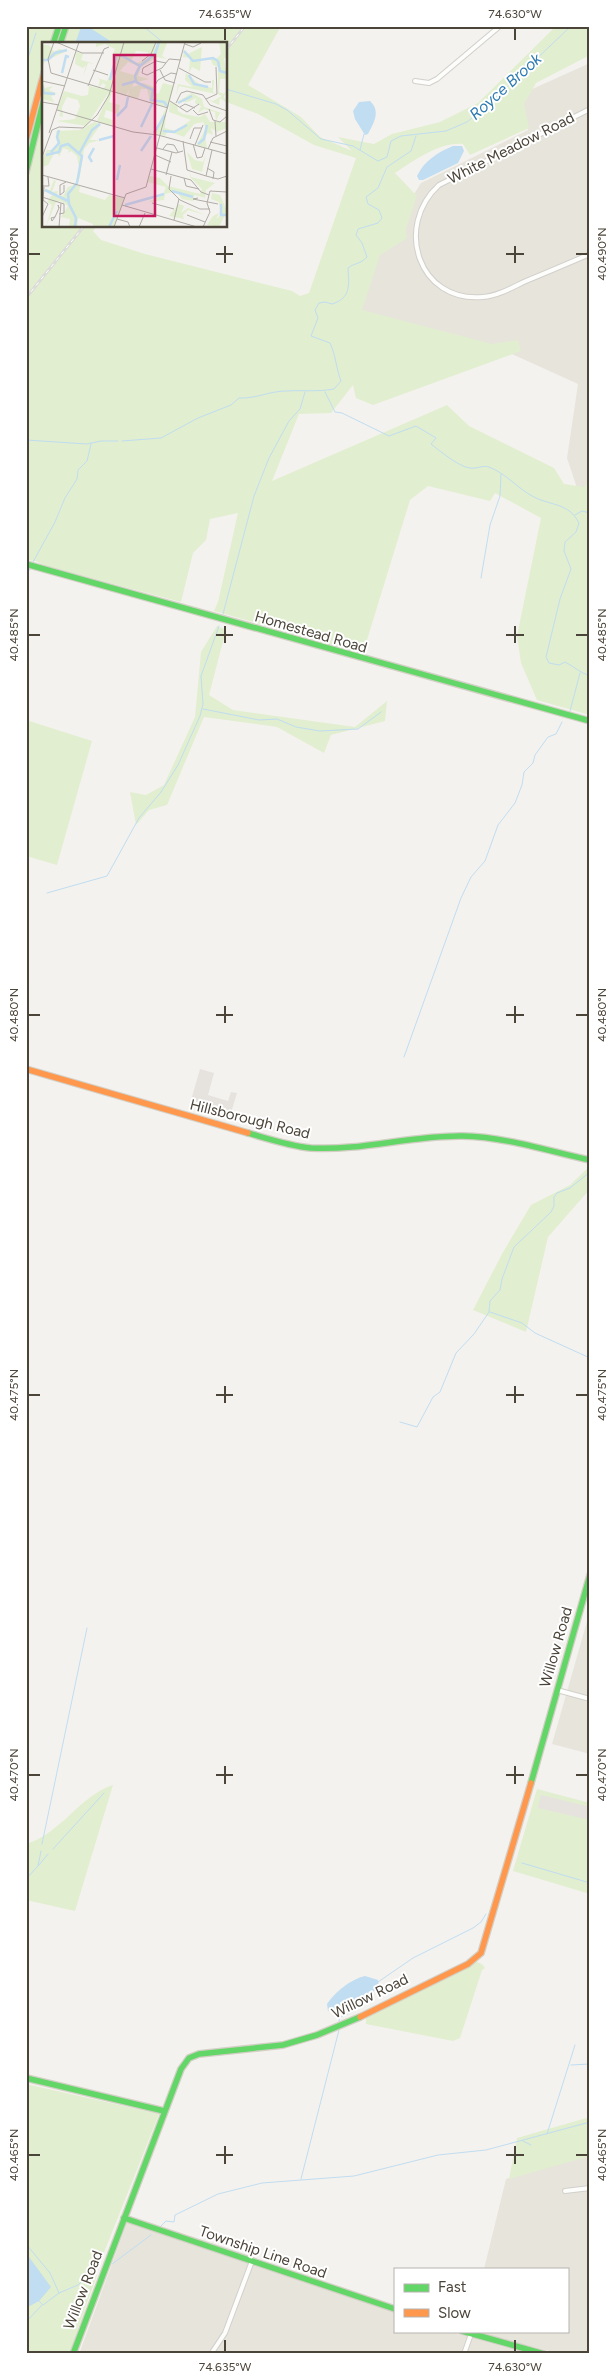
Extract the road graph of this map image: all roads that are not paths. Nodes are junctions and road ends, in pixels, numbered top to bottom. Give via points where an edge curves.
1 (59, 26) edge
2 (66, 26) edge
3 (500, 26) edge
4 (54, 42) edge
5 (61, 42) edge
6 (42, 80) edge
7 (416, 81) dead end
8 (42, 107) edge
9 (590, 109) edge
10 (26, 140) edge
11 (26, 172) edge
12 (590, 254) edge
13 (26, 564) edge
14 (590, 721) edge
15 (26, 1069) edge
16 (590, 1160) edge
17 (590, 1575) edge
18 (557, 1690) junction
19 (590, 1699) edge
20 (26, 2078) edge
21 (164, 2111) junction
22 (590, 2188) edge
23 (565, 2191) dead end
24 (124, 2218) junction
25 (252, 2261) junction
26 (394, 2309) edge
27 (465, 2332) edge
28 (471, 2334) junction
29 (73, 2354) edge
30 (211, 2354) edge
31 (464, 2354) edge
32 (544, 2354) edge

1 - 4 main road
2 - 5 main road
3 - 7 street via 437,79 428,83
6 - 10 main road
8 - 11 main road
9 - 12 street, White Meadow Road via 439,185 423,204 415,232 418,254 429,275 450,291 473,297 500,293
13 - 14 main road, Homestead Road
15 - 16 main road, Hillsborough Road via 299,1147 349,1148 464,1136
17 - 18 main road, Willow Road
18 - 19 street
18 - 21 main road, Willow Road via 489,1931 477,1958 368,2013 303,2039 194,2055 181,2069
20 - 21 main road
21 - 24 main road, Willow Road
22 - 23 street
24 - 25 main road, Township Line Road
24 - 29 main road, Willow Road
25 - 26 main road, Township Line Road
25 - 30 street via 225,2333
27 - 28 main road
28 - 31 street
28 - 32 main road

